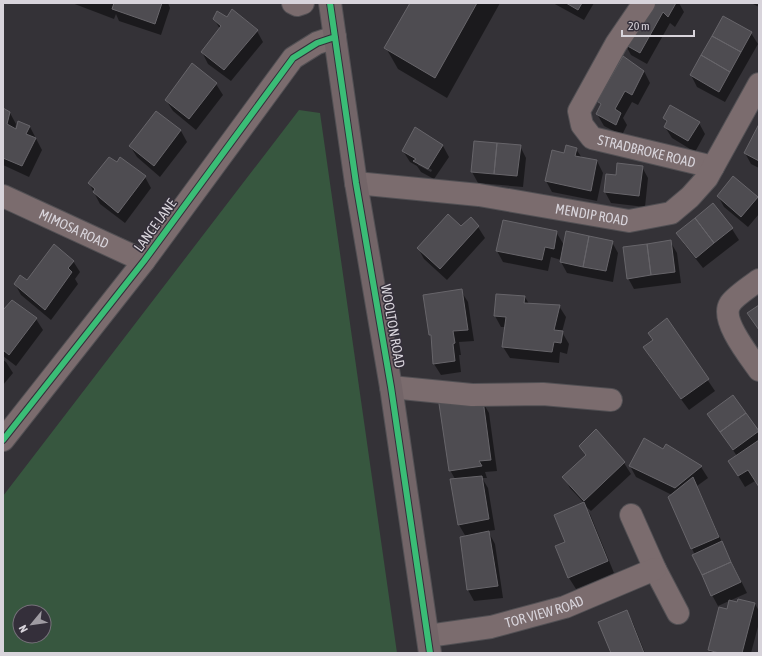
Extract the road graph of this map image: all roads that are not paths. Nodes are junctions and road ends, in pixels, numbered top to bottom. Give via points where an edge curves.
1 (293, 3) edge
2 (303, 3) edge
3 (330, 3) edge
4 (644, 3) edge
5 (335, 37) junction
6 (759, 84) edge
7 (714, 167) junction
8 (356, 183) junction
9 (3, 196) edge
10 (144, 261) junction
11 (753, 284) edge
12 (759, 370) edge
13 (391, 387) junction
14 (611, 400) dead end
15 (3, 440) edge
16 (631, 515) dead end
17 (655, 569) junction
18 (678, 613) dead end
19 (429, 644) edge

1 - 2 street
3 - 5 street, WOOLTON ROAD
4 - 7 street, STRADBROKE ROAD via 616,44 579,111 582,125 592,138
5 - 8 street, WOOLTON ROAD
5 - 10 street, LANCE LANE via 317,43 294,58
6 - 7 street, MENDIP ROAD
7 - 8 street, MENDIP ROAD via 690,197 671,213 629,221 479,195
8 - 13 street, WOOLTON ROAD
9 - 10 street, MIMOSA ROAD
10 - 15 street, LANCE LANE
11 - 12 street via 730,304 727,315 739,341
13 - 14 street via 472,395 543,394
13 - 19 street, WOOLTON ROAD
16 - 17 street
17 - 18 street
17 - 19 street, TOR VIEW ROAD via 564,607

